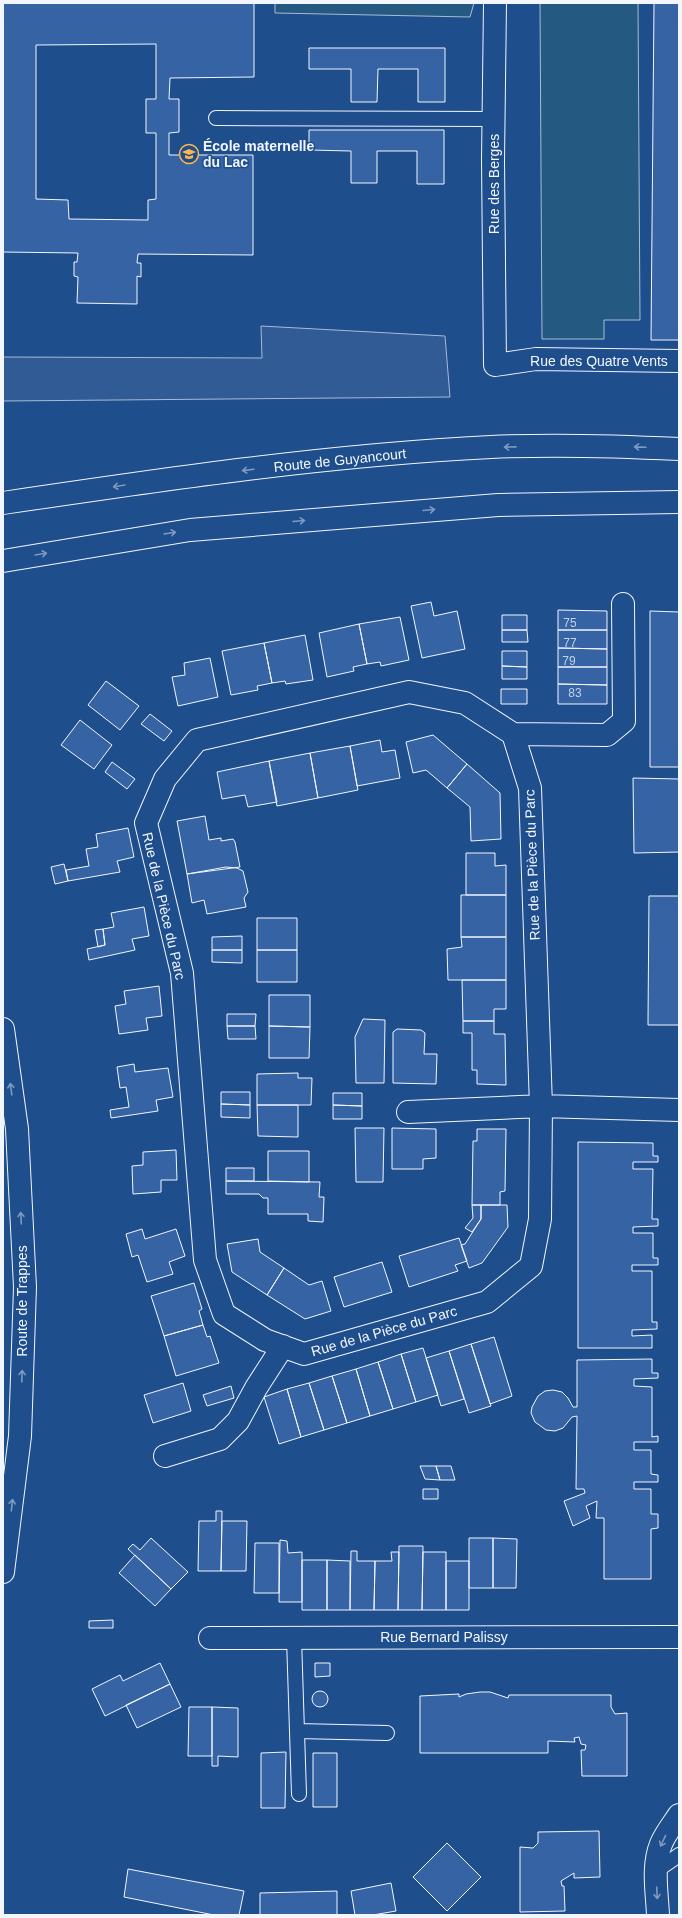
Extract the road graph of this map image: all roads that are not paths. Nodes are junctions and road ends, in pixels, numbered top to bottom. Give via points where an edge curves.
1 (495, 3) edge
2 (216, 118) dead end
3 (494, 119) junction
4 (679, 361) edge
5 (495, 365) joint
6 (679, 449) edge
7 (679, 502) edge
8 (3, 504) edge
9 (3, 561) edge
10 (623, 604) dead end
11 (513, 734) junction
12 (3, 1029) edge
13 (541, 1106) junction
14 (679, 1110) edge
15 (408, 1112) dead end
16 (283, 1346) junction
17 (165, 1456) dead end
18 (3, 1572) edge
19 (679, 1637) edge
20 (210, 1638) dead end
21 (294, 1638) junction
22 (297, 1731) junction
23 (387, 1733) dead end
24 (299, 1794) dead end
25 (679, 1815) edge
26 (679, 1855) edge
27 (656, 1871) junction
28 (658, 1915) edge

1 - 3 street, Rue des Berges
2 - 3 lane
3 - 5 street, Rue des Berges
4 - 5 street, Rue des Quatre Vents via 536,359
6 -> 8 street, Route de Guyancourt via 599,446 492,447 371,456 170,478
9 -> 7 street via 190,530 498,505
10 - 11 street via 624,721 607,735
11 - 13 street, Rue de la Pièce du Parc via 530,788
11 - 16 street, Rue de la Pièce du Parc via 465,703 409,692 197,740 165,779 146,823 182,973 205,1260 224,1314 266,1340
18 -> 12 street, Route de Trappes via 20,1436 25,1288 17,1129
13 - 14 street
13 - 15 street
13 - 16 street, Rue de la Pièce du Parc via 540,1219 531,1266 487,1302 304,1354
16 - 17 street via 238,1422 220,1439
19 - 21 street, Rue Bernard Palissy
20 - 21 street, Rue Bernard Palissy
21 - 22 lane
22 - 23 lane
22 - 24 lane
25 -> 27 street via 660,1845
26 - 27 lane
27 -> 28 street

